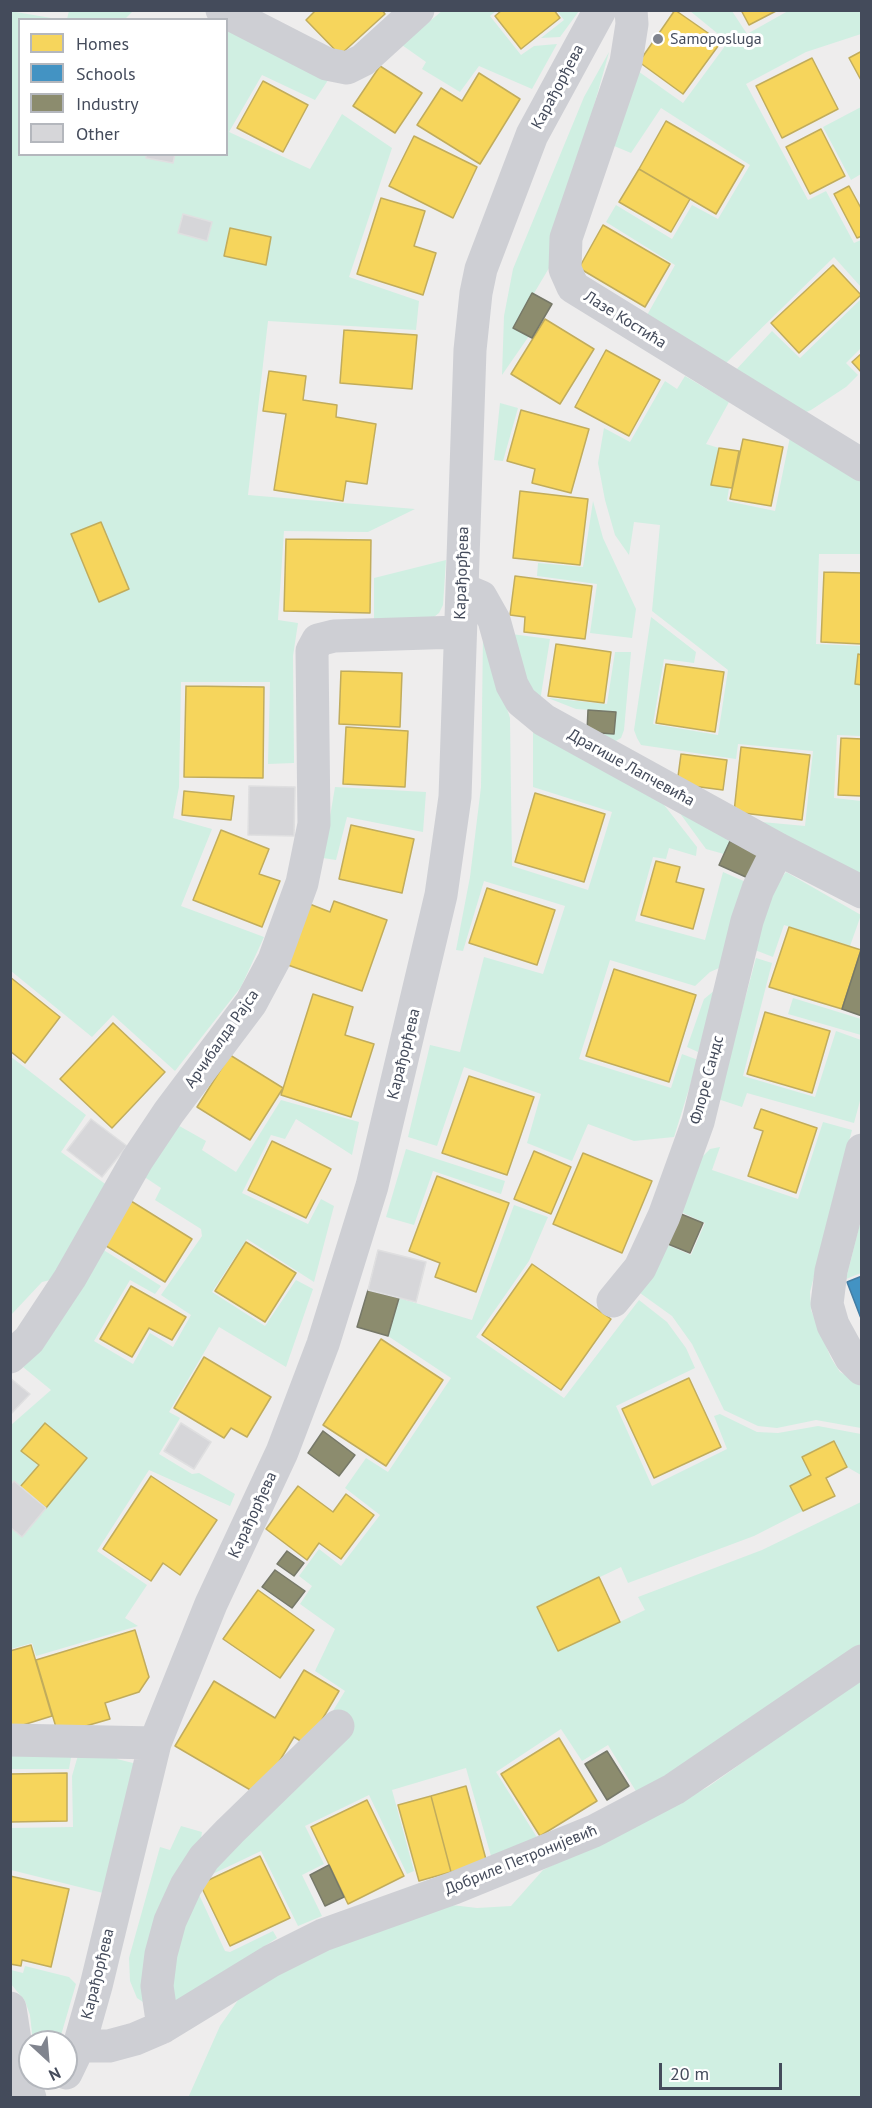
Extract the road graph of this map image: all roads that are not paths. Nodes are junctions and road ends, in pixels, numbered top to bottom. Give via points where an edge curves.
1 (222, 10) edge
2 (418, 10) edge
3 (600, 10) edge
4 (631, 10) edge
5 (861, 465) edge
6 (462, 589) junction
7 (459, 632) junction
8 (778, 849) junction
9 (861, 892) edge
10 (861, 1150) edge
11 (613, 1301) dead end
12 (10, 1357) edge
13 (861, 1369) edge
14 (861, 1660) edge
15 (338, 1726) dead end
16 (10, 1740) edge
17 (155, 1743) junction
18 (10, 2008) edge
19 (164, 2027) junction
20 (78, 2044) edge
21 (78, 2058) edge
22 (30, 2097) edge

1 - 2 street via 327,64 347,68 363,60
3 - 6 street, Карађорђева via 532,135 481,269 470,350
4 - 5 street, Лазе Костића via 626,62 566,238 566,269 573,287
6 - 7 street, Карађорђева
6 - 8 street, Драгише Лапчевића via 482,597 494,620 512,685 521,701 544,720
7 - 12 street, Арчибалда Рајса via 334,636 318,640 312,651 314,825 302,883 274,960 251,1003 137,1160 70,1278 34,1331
7 - 17 street, Карађорђева via 455,797 441,895 372,1186 323,1344 282,1452 211,1604
8 - 9 street, Драгише Лапчевића
8 - 11 street, Флоре Сандс via 751,911 698,1122 664,1216 640,1268
10 - 13 street via 826,1304 833,1325
14 - 19 street, Добриле Петронијевић via 674,1789 594,1832 323,1935 271,1961
15 - 19 street via 204,1858 186,1886 161,1954 157,1986
16 - 17 street
17 - 20 street, Карађорђева via 96,1986
18 - 22 street via 19,2066
19 - 21 street, Добриле Петронијевић

